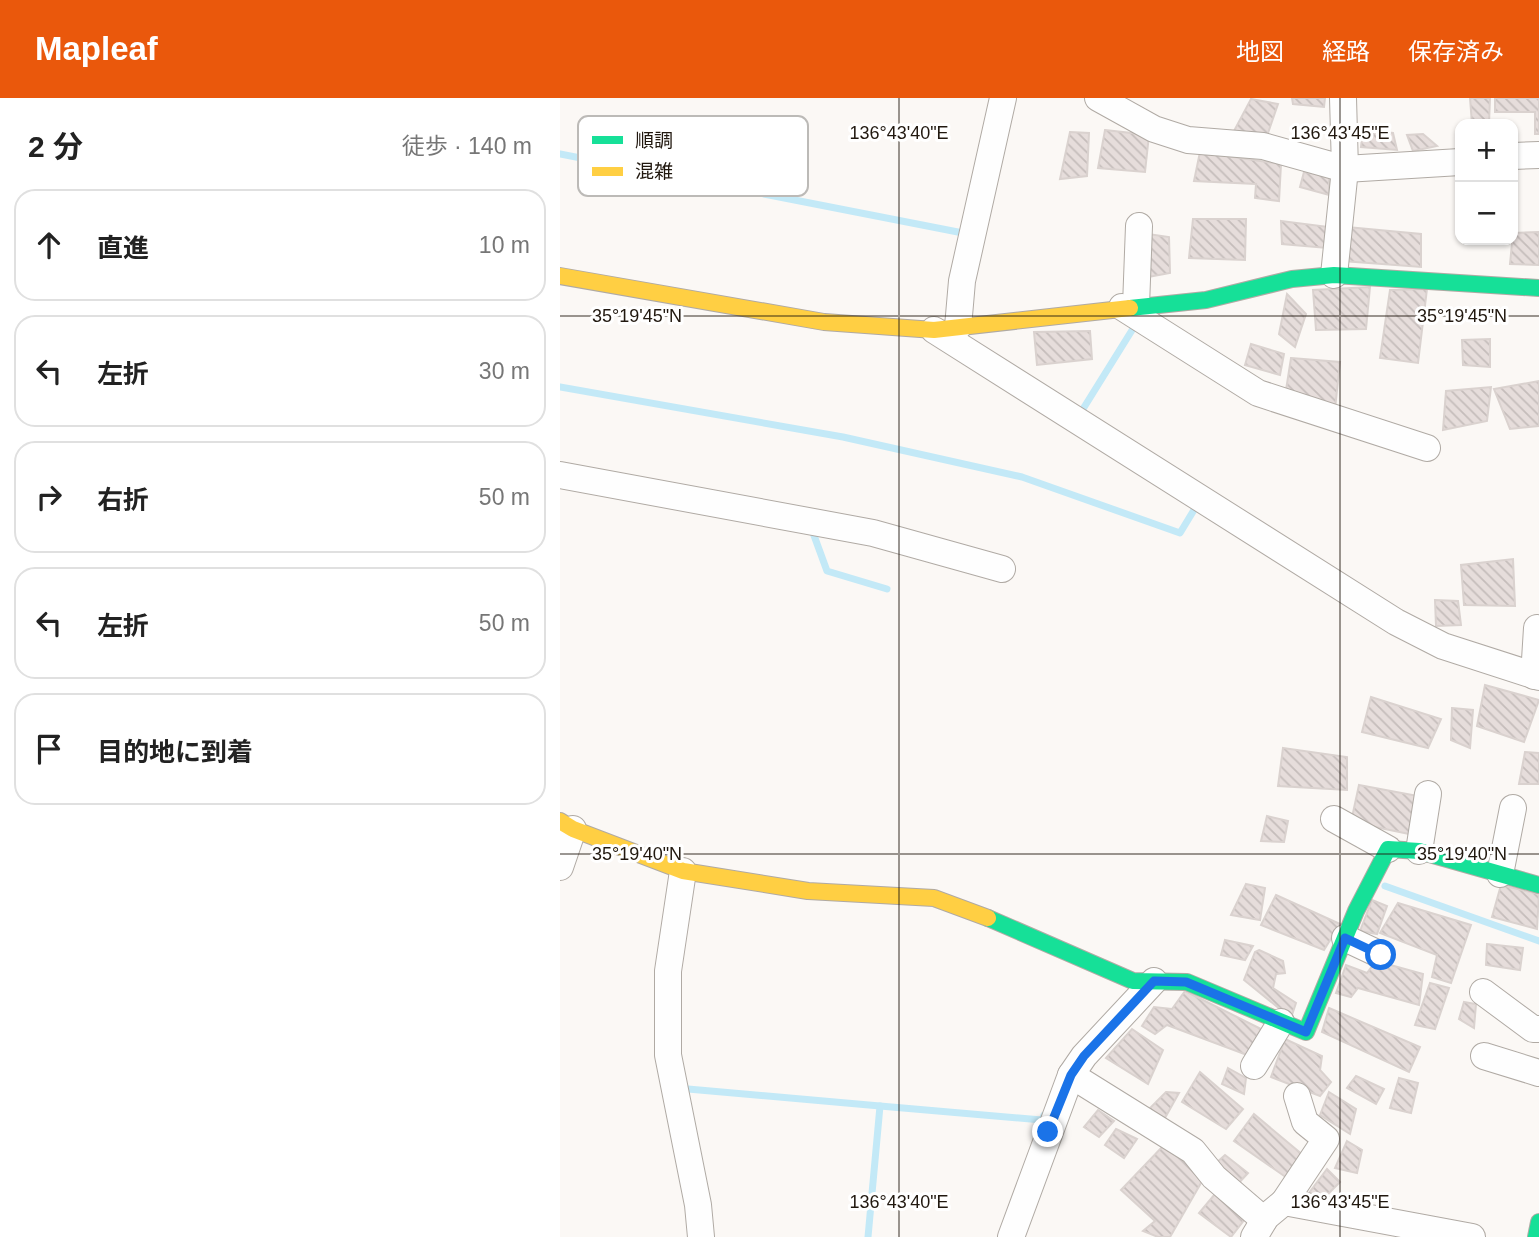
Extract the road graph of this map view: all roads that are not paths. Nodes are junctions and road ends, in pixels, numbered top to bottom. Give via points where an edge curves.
1 (1003, 98) edge
2 (1098, 98) edge
3 (1343, 98) edge
4 (1539, 155) edge
5 (1518, 156) edge
6 (1455, 162) edge
7 (1345, 169) junction
8 (1139, 226) dead end
9 (1335, 275) junction
10 (560, 276) edge
11 (1539, 288) edge
12 (1129, 307) junction
13 (946, 329) junction
14 (1427, 448) dead end
15 (560, 475) edge
16 (1002, 569) dead end
17 (1537, 628) dead end
18 (1536, 677) edge
19 (1428, 794) dead end
20 (1513, 808) dead end
21 (1334, 819) dead end
22 (566, 825) edge
23 (1388, 849) junction
24 (1419, 851) junction
25 (560, 867) edge
26 (683, 871) junction
27 (1500, 874) junction
28 (1539, 885) edge
29 (1345, 938) junction
30 (1381, 955) dead end
31 (1154, 981) junction
32 (1483, 992) dead end
33 (1282, 1022) junction
34 (1539, 1029) edge
35 (1484, 1056) dead end
36 (1254, 1066) dead end
37 (1539, 1073) edge
38 (1071, 1075) junction
39 (1297, 1096) dead end
40 (1284, 1202) junction
41 (1539, 1222) edge
42 (1259, 1229) edge
43 (701, 1237) edge
44 (1011, 1237) edge
45 (1472, 1237) edge
46 (1536, 1237) edge

1 - 13 street via 962,281
2 - 7 street via 1154,129 1188,139 1263,146
3 - 7 street
4 - 5 street
6 - 7 street
7 - 9 street
8 - 12 street
9 - 11 street
9 - 12 street via 1292,279 1206,300
10 - 13 street via 824,322
12 - 13 street
12 - 14 street via 1258,393
13 - 18 street via 1396,622 1443,646
15 - 16 street via 873,533
17 - 18 street
19 - 24 street
20 - 27 street
21 - 23 street
22 - 25 street
22 - 26 street
23 - 24 street
23 - 29 street
24 - 27 street
26 - 31 street via 808,891 933,898 1023,931 1133,981
26 - 43 street via 668,971 668,1055
27 - 28 street
29 - 30 street
29 - 33 street via 1306,1032
31 - 33 street via 1186,982
31 - 38 street
32 - 34 street
33 - 36 street
35 - 37 street
38 - 42 street via 1193,1151
38 - 44 street
39 - 40 street via 1305,1122 1326,1139
40 - 42 street
40 - 45 street
41 - 46 street

